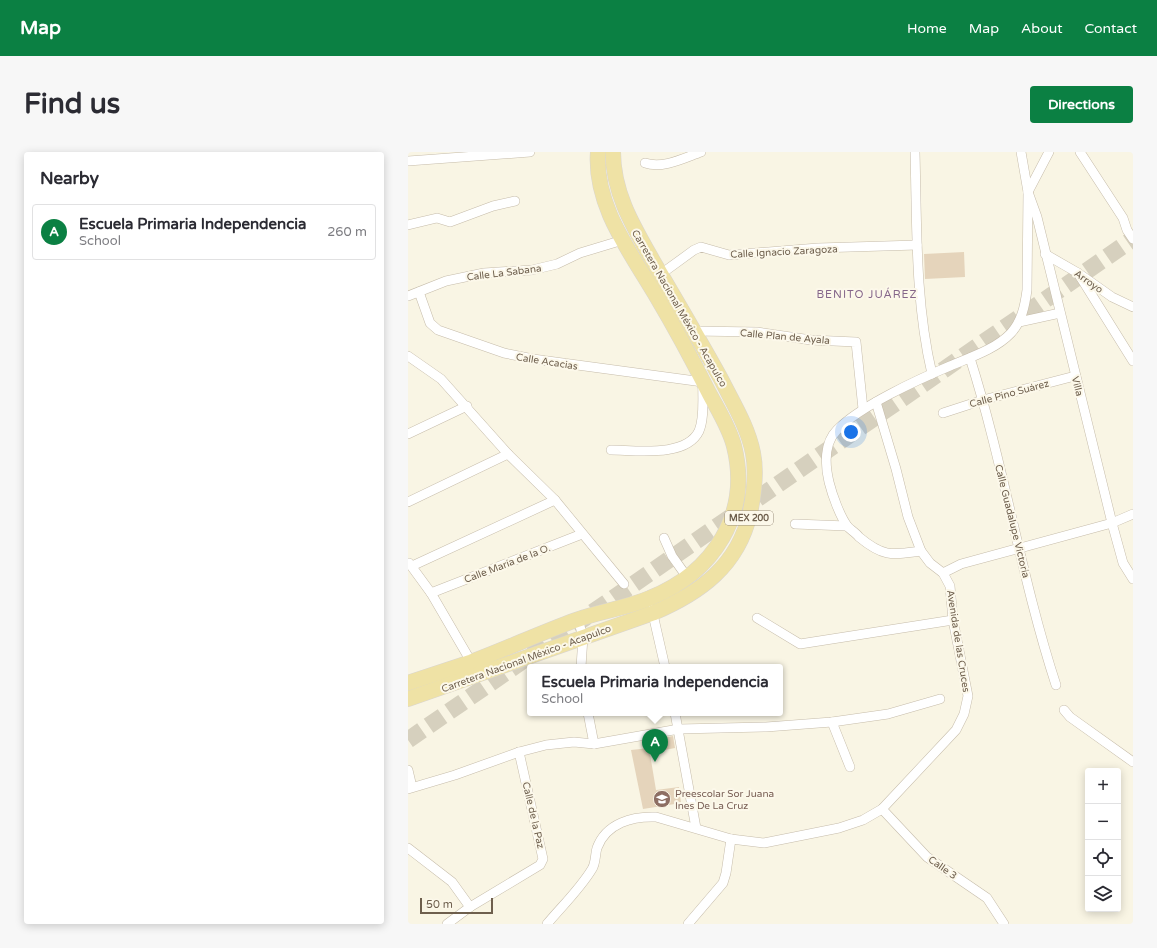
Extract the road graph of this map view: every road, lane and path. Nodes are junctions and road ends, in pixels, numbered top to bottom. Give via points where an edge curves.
1 (530, 152) edge
2 (598, 152) edge
3 (613, 152) edge
4 (701, 152) edge
5 (915, 152) edge
6 (1021, 152) edge
7 (1049, 152) edge
8 (1080, 152) edge
9 (408, 161) edge
10 (645, 163) dead end
11 (1028, 192) junction
12 (515, 201) dead end
13 (408, 225) edge
14 (1133, 239) edge
15 (623, 240) junction
16 (917, 245) junction
17 (1045, 254) junction
18 (1078, 272) junction
19 (661, 274) junction
20 (419, 292) junction
21 (408, 296) edge
22 (1133, 307) edge
23 (1060, 313) junction
24 (1019, 322) junction
25 (695, 331) junction
26 (970, 358) junction
27 (410, 361) edge
28 (1133, 361) edge
29 (932, 374) junction
30 (1075, 376) junction
31 (703, 382) junction
32 (983, 400) junction
33 (876, 402) junction
34 (467, 406) junction
35 (863, 410) junction
36 (943, 413) dead end
37 (408, 434) edge
38 (611, 450) dead end
39 (508, 454) junction
40 (555, 500) junction
41 (408, 502) edge
42 (1133, 514) edge
43 (1112, 523) junction
44 (795, 524) dead end
45 (847, 526) junction
46 (582, 534) junction
47 (664, 538) dead end
48 (1019, 547) junction
49 (921, 551) junction
50 (410, 564) edge
51 (943, 573) junction
52 (687, 577) junction
53 (1133, 578) edge
54 (624, 584) dead end
55 (431, 592) junction
56 (651, 606) junction
57 (757, 618) dead end
58 (578, 619) junction
59 (953, 620) junction
60 (583, 637) junction
61 (472, 661) junction
62 (581, 664) edge
63 (664, 664) edge
64 (478, 675) junction
65 (408, 683) edge
66 (1056, 685) dead end
67 (408, 699) edge
68 (940, 699) dead end
69 (1064, 710) dead end
70 (589, 716) edge
71 (676, 716) edge
72 (832, 722) junction
73 (679, 729) junction
74 (594, 744) junction
75 (519, 752) junction
76 (1133, 762) edge
77 (850, 767) dead end
78 (408, 770) edge
79 (410, 788) edge
80 (882, 809) junction
81 (696, 828) junction
82 (731, 839) junction
83 (408, 848) edge
84 (470, 907) junction
85 (447, 924) edge
86 (547, 924) edge
87 (688, 924) edge
88 (1004, 924) edge

1 - 9 street
2 - 15 main road, Carretera Nacional México - Acapulco / MEX 200 via 599,182 609,214
3 - 19 main road, Carretera Nacional México - Acapulco / MEX 200 via 613,170 618,193
4 - 10 street via 662,164
5 - 16 street
6 - 11 street
7 - 11 street
8 - 14 street via 1123,218
11 - 17 street, Villa via 1037,217
11 - 24 street via 1027,290
12 - 13 street via 493,206 450,222 436,218
15 - 20 street, Calle La Sabana via 580,253 557,264 532,270 484,274 446,281
15 - 31 main road, Carretera Nacional México - Acapulco / MEX 200
16 - 19 street, Calle Ignacio Zaragoza via 818,248 729,255 701,247
16 - 29 street via 924,340
17 - 18 street, Arroyo
17 - 23 street, Villa
18 - 22 street, Arroyo via 1112,297
18 - 28 street
19 - 25 main road, Carretera Nacional México - Acapulco / MEX 200
20 - 21 street, Calle La Sabana
20 - 31 street, Calle Acacias via 430,323 438,330 504,353
23 - 24 street
23 - 30 street, Villa
24 - 26 street via 995,346
25 - 35 street, Calle Plan de Ayala via 757,332 811,340 856,342
25 - 56 main road, Carretera Nacional México - Acapulco / MEX 200 via 748,435 755,475 753,500 740,542 712,579 693,593
26 - 29 street
26 - 32 street, Calle Guadalupe Victoria
27 - 34 street via 441,379
29 - 33 street
30 - 32 street, Calle Pino Suárez
30 - 43 street, Villa
31 - 38 street via 699,430 686,444 665,451
31 - 52 main road, Carretera Nacional México - Acapulco / MEX 200 via 734,445 737,488 728,528 708,558
32 - 36 street, Calle Pino Suárez
32 - 48 street, Calle Guadalupe Victoria
33 - 35 street
33 - 49 street, Avenida de las Cruces via 908,517
34 - 37 street
34 - 39 street
35 - 45 street via 836,430 827,451 827,471 832,493
39 - 40 street
39 - 41 street
40 - 46 street
40 - 50 street
42 - 43 street
43 - 48 street
43 - 53 street, Villa via 1123,563
44 - 45 street
45 - 49 street via 873,549 884,553
46 - 54 street
46 - 55 street, Calle María de la O.
47 - 52 street via 672,556
48 - 51 street via 961,564
48 - 66 street, Calle Guadalupe Victoria via 1041,640
49 - 51 street, Avenida de las Cruces via 930,563
50 - 55 street
51 - 59 street, Avenida de las Cruces via 950,586
52 - 56 main road, Carretera Nacional México - Acapulco / MEX 200 via 667,590
55 - 61 street
56 - 58 main road, Carretera Nacional México - Acapulco / MEX 200
56 - 60 main road, Carretera Nacional México - Acapulco / MEX 200
56 - 63 street
57 - 59 street via 800,644
58 - 60 street
58 - 61 main road, Carretera Nacional México - Acapulco / MEX 200
59 - 80 street, Avenida de las Cruces via 968,696 964,714 956,730
60 - 62 street
60 - 64 main road, Carretera Nacional México - Acapulco / MEX 200
61 - 64 street
61 - 65 main road, Carretera Nacional México - Acapulco / MEX 200
64 - 67 main road, Carretera Nacional México - Acapulco / MEX 200
68 - 72 street via 888,714
69 - 76 street
70 - 74 street
71 - 73 street
72 - 73 street
72 - 77 street
73 - 74 street
73 - 81 street
74 - 75 street via 574,742 546,745
75 - 79 street
75 - 84 street, Calle de la Paz via 543,859 540,865
78 - 79 street
80 - 82 street, Avenida de las Cruces via 857,822 793,839 764,843
80 - 88 street, Calle 3 via 927,857 987,898
81 - 82 street, Avenida de las Cruces
81 - 86 street, Avenida de las Cruces via 645,816 611,828 604,834 597,848 594,867
82 - 87 street via 723,883
83 - 84 street via 452,882
84 - 85 street, Calle de la Paz

